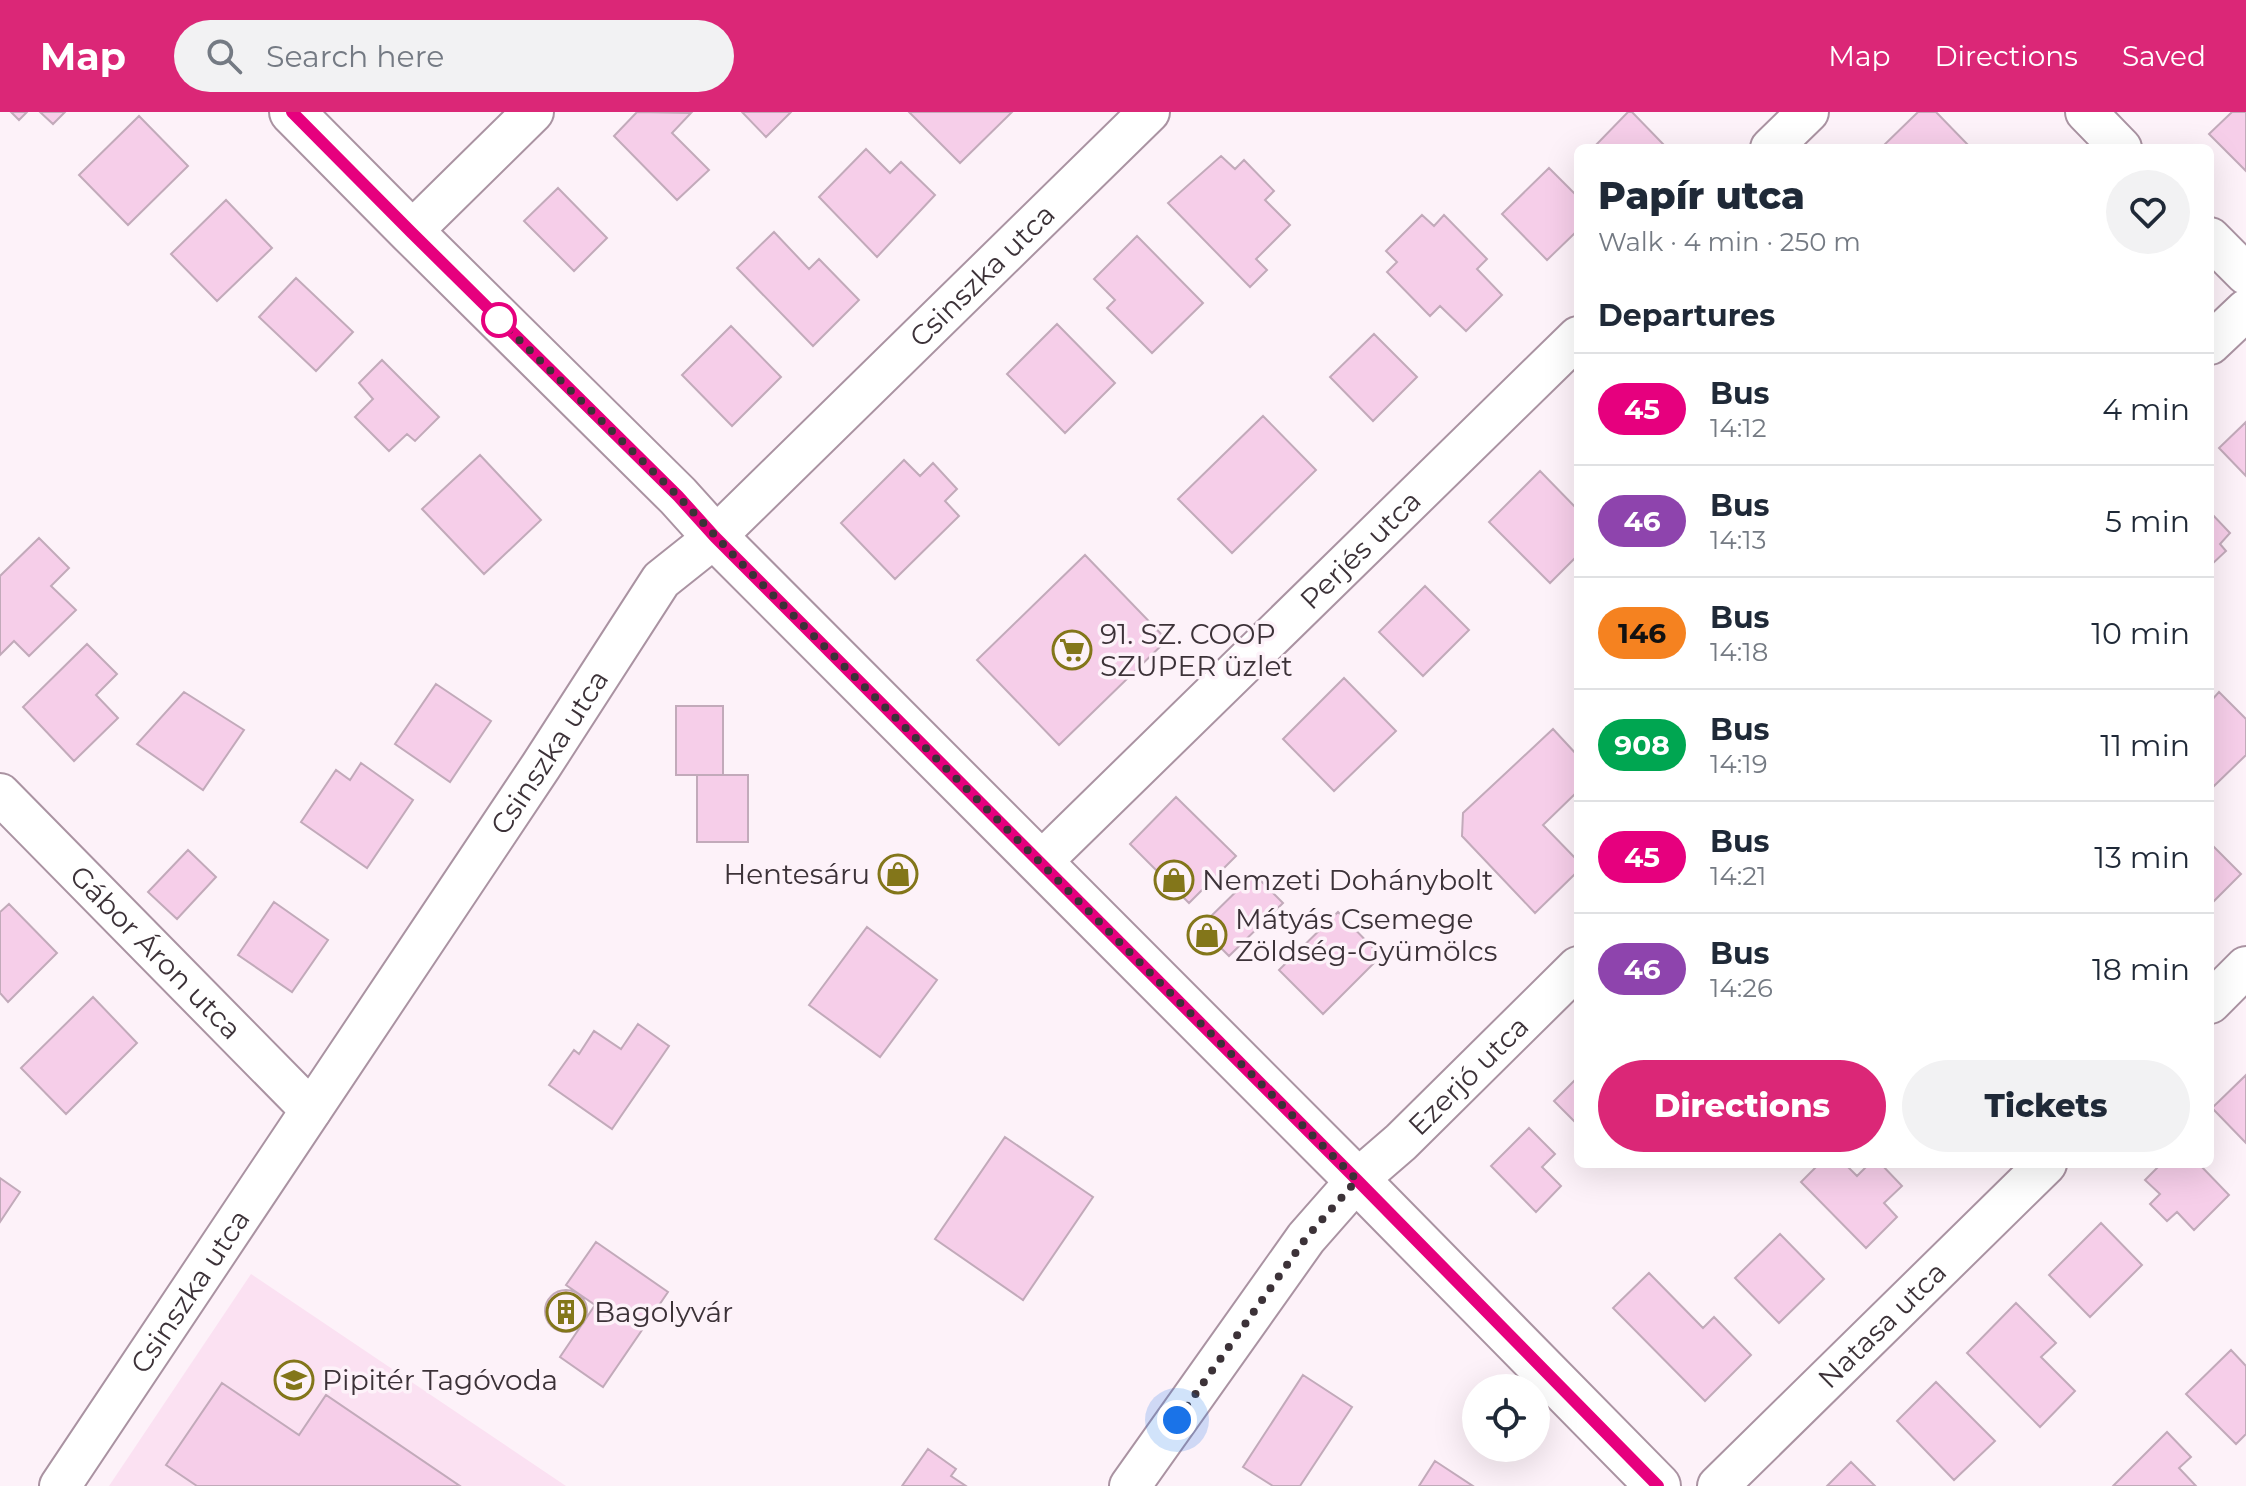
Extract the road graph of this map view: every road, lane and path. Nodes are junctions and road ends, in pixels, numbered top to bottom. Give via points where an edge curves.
1 (292, 112) edge
2 (533, 112) edge
3 (1149, 112) edge
4 (1808, 112) edge
5 (2086, 112) edge
6 (1775, 144) edge
7 (2117, 144) edge
8 (411, 232) junction
9 (2214, 242) edge
10 (2246, 274) edge
11 (2246, 310) edge
12 (2214, 340) edge
13 (1574, 341) edge
14 (715, 537) junction
15 (0, 794) edge
16 (1040, 863) junction
17 (2246, 967) edge
18 (1574, 971) edge
19 (2214, 999) edge
20 (311, 1110) junction
21 (2042, 1168) edge
22 (1357, 1180) junction
23 (60, 1486) edge
24 (1130, 1486) edge
25 (1658, 1486) edge
26 (1718, 1486) edge

1 - 8 street
2 - 8 street
3 - 14 street, Csinszka utca
4 - 6 street
5 - 7 street
8 - 14 street
9 - 10 street
11 - 12 street
13 - 16 street, Perjés utca
14 - 16 street
14 - 20 street, Csinszka utca via 661,580
15 - 20 street, Gábor Áron utca
16 - 22 street
17 - 19 street
18 - 22 street, Ezerjó utca
20 - 23 street, Csinszka utca
21 - 26 street, Natasa utca
22 - 24 street, Ezerjó utca via 1306,1238
22 - 25 street

